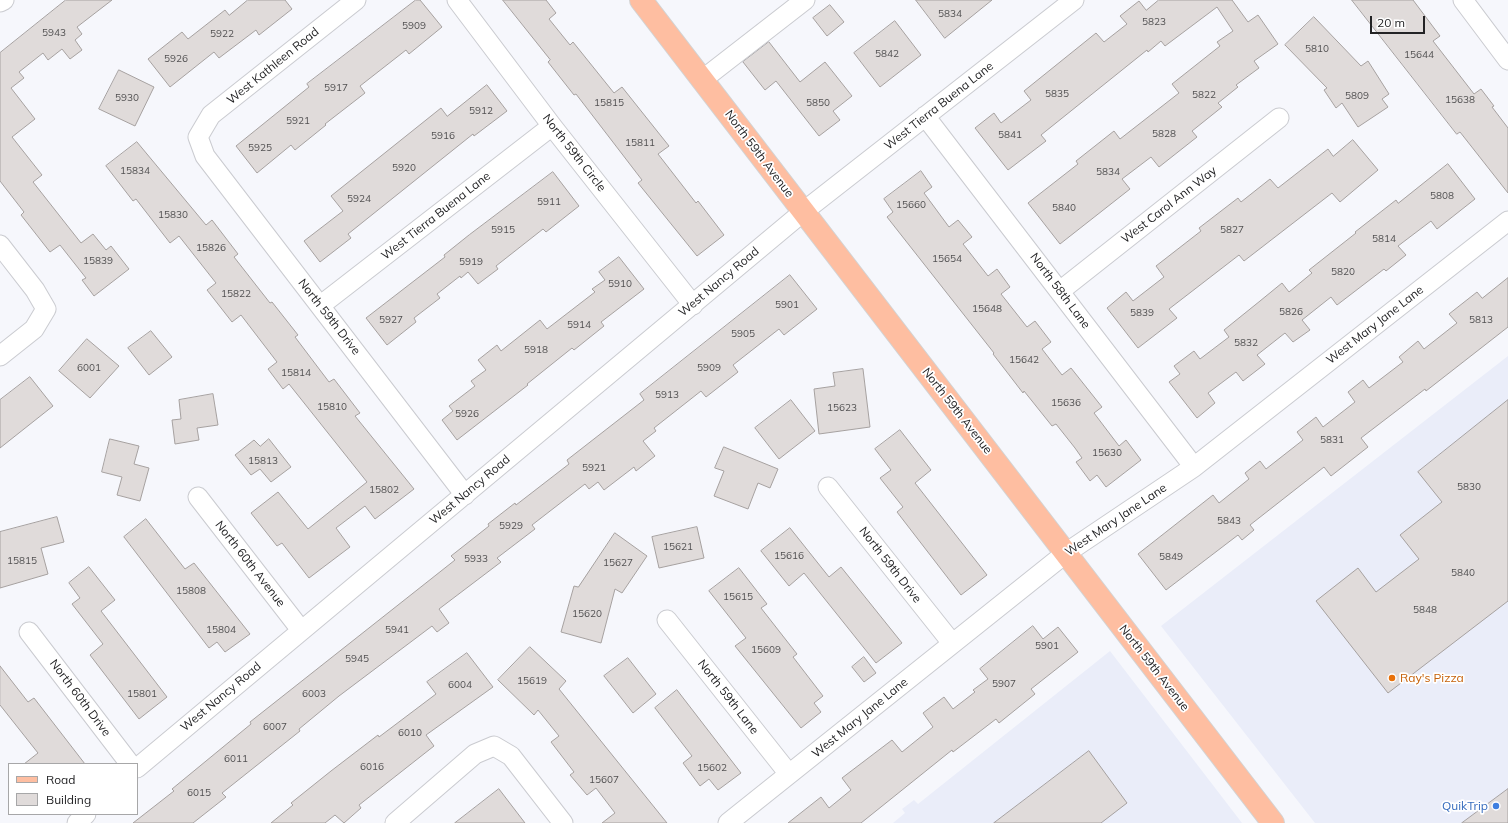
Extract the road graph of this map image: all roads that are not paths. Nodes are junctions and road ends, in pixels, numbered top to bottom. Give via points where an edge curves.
1 (4, 0) edge
2 (356, 0) edge
3 (457, 0) edge
4 (641, 0) edge
5 (804, 0) edge
6 (1074, 0) edge
7 (1463, 0) edge
8 (0, 2) edge
9 (1508, 60) edge
10 (702, 80) junction
11 (925, 116) junction
12 (1279, 118) dead end
13 (552, 126) junction
14 (198, 138) joint
15 (803, 212) junction
16 (1508, 221) edge
17 (0, 245) edge
18 (1060, 291) junction
19 (693, 305) junction
20 (320, 306) junction
21 (0, 356) edge
22 (1194, 467) junction
23 (828, 487) dead end
24 (465, 495) junction
25 (198, 497) dead end
26 (1066, 553) junction
27 (667, 620) dead end
28 (301, 630) junction
29 (30, 632) dead end
30 (952, 643) junction
31 (129, 763) edge
32 (138, 767) edge
33 (789, 774) junction
34 (85, 815) edge
35 (77, 823) edge
36 (395, 823) edge
37 (563, 823) edge
38 (728, 823) edge
39 (1273, 823) edge

1 - 8 street
2 - 14 street, West Kathleen Road via 211,116
3 - 13 street, North 59th Circle
4 - 10 main road, North 59th Avenue
5 - 10 street
6 - 11 street, West Tierra Buena Lane
7 - 9 street
10 - 15 main road, North 59th Avenue
11 - 15 street, West Tierra Buena Lane
11 - 18 street, North 58th Lane
12 - 18 street, West Carol Ann Way
13 - 19 street, North 59th Circle
13 - 20 street, West Tierra Buena Lane
14 - 20 street, North 59th Drive via 204,156
15 - 19 street, West Nancy Road
15 - 26 main road, North 59th Avenue
16 - 22 street, West Mary Jane Lane
17 - 21 street via 46,308 34,329
18 - 22 street, North 58th Lane
19 - 24 street, West Nancy Road
20 - 24 street, North 59th Drive
22 - 26 street, West Mary Jane Lane
23 - 30 street, North 59th Drive
24 - 28 street, West Nancy Road
25 - 28 street, North 60th Avenue
26 - 30 street, West Mary Jane Lane
26 - 39 main road, North 59th Avenue
27 - 33 street, North 59th Lane
28 - 32 street, West Nancy Road
29 - 31 street, North 60th Drive
30 - 33 street, West Mary Jane Lane
33 - 38 street, West Mary Jane Lane
34 - 35 street
36 - 37 street via 475,754 494,746 511,756

